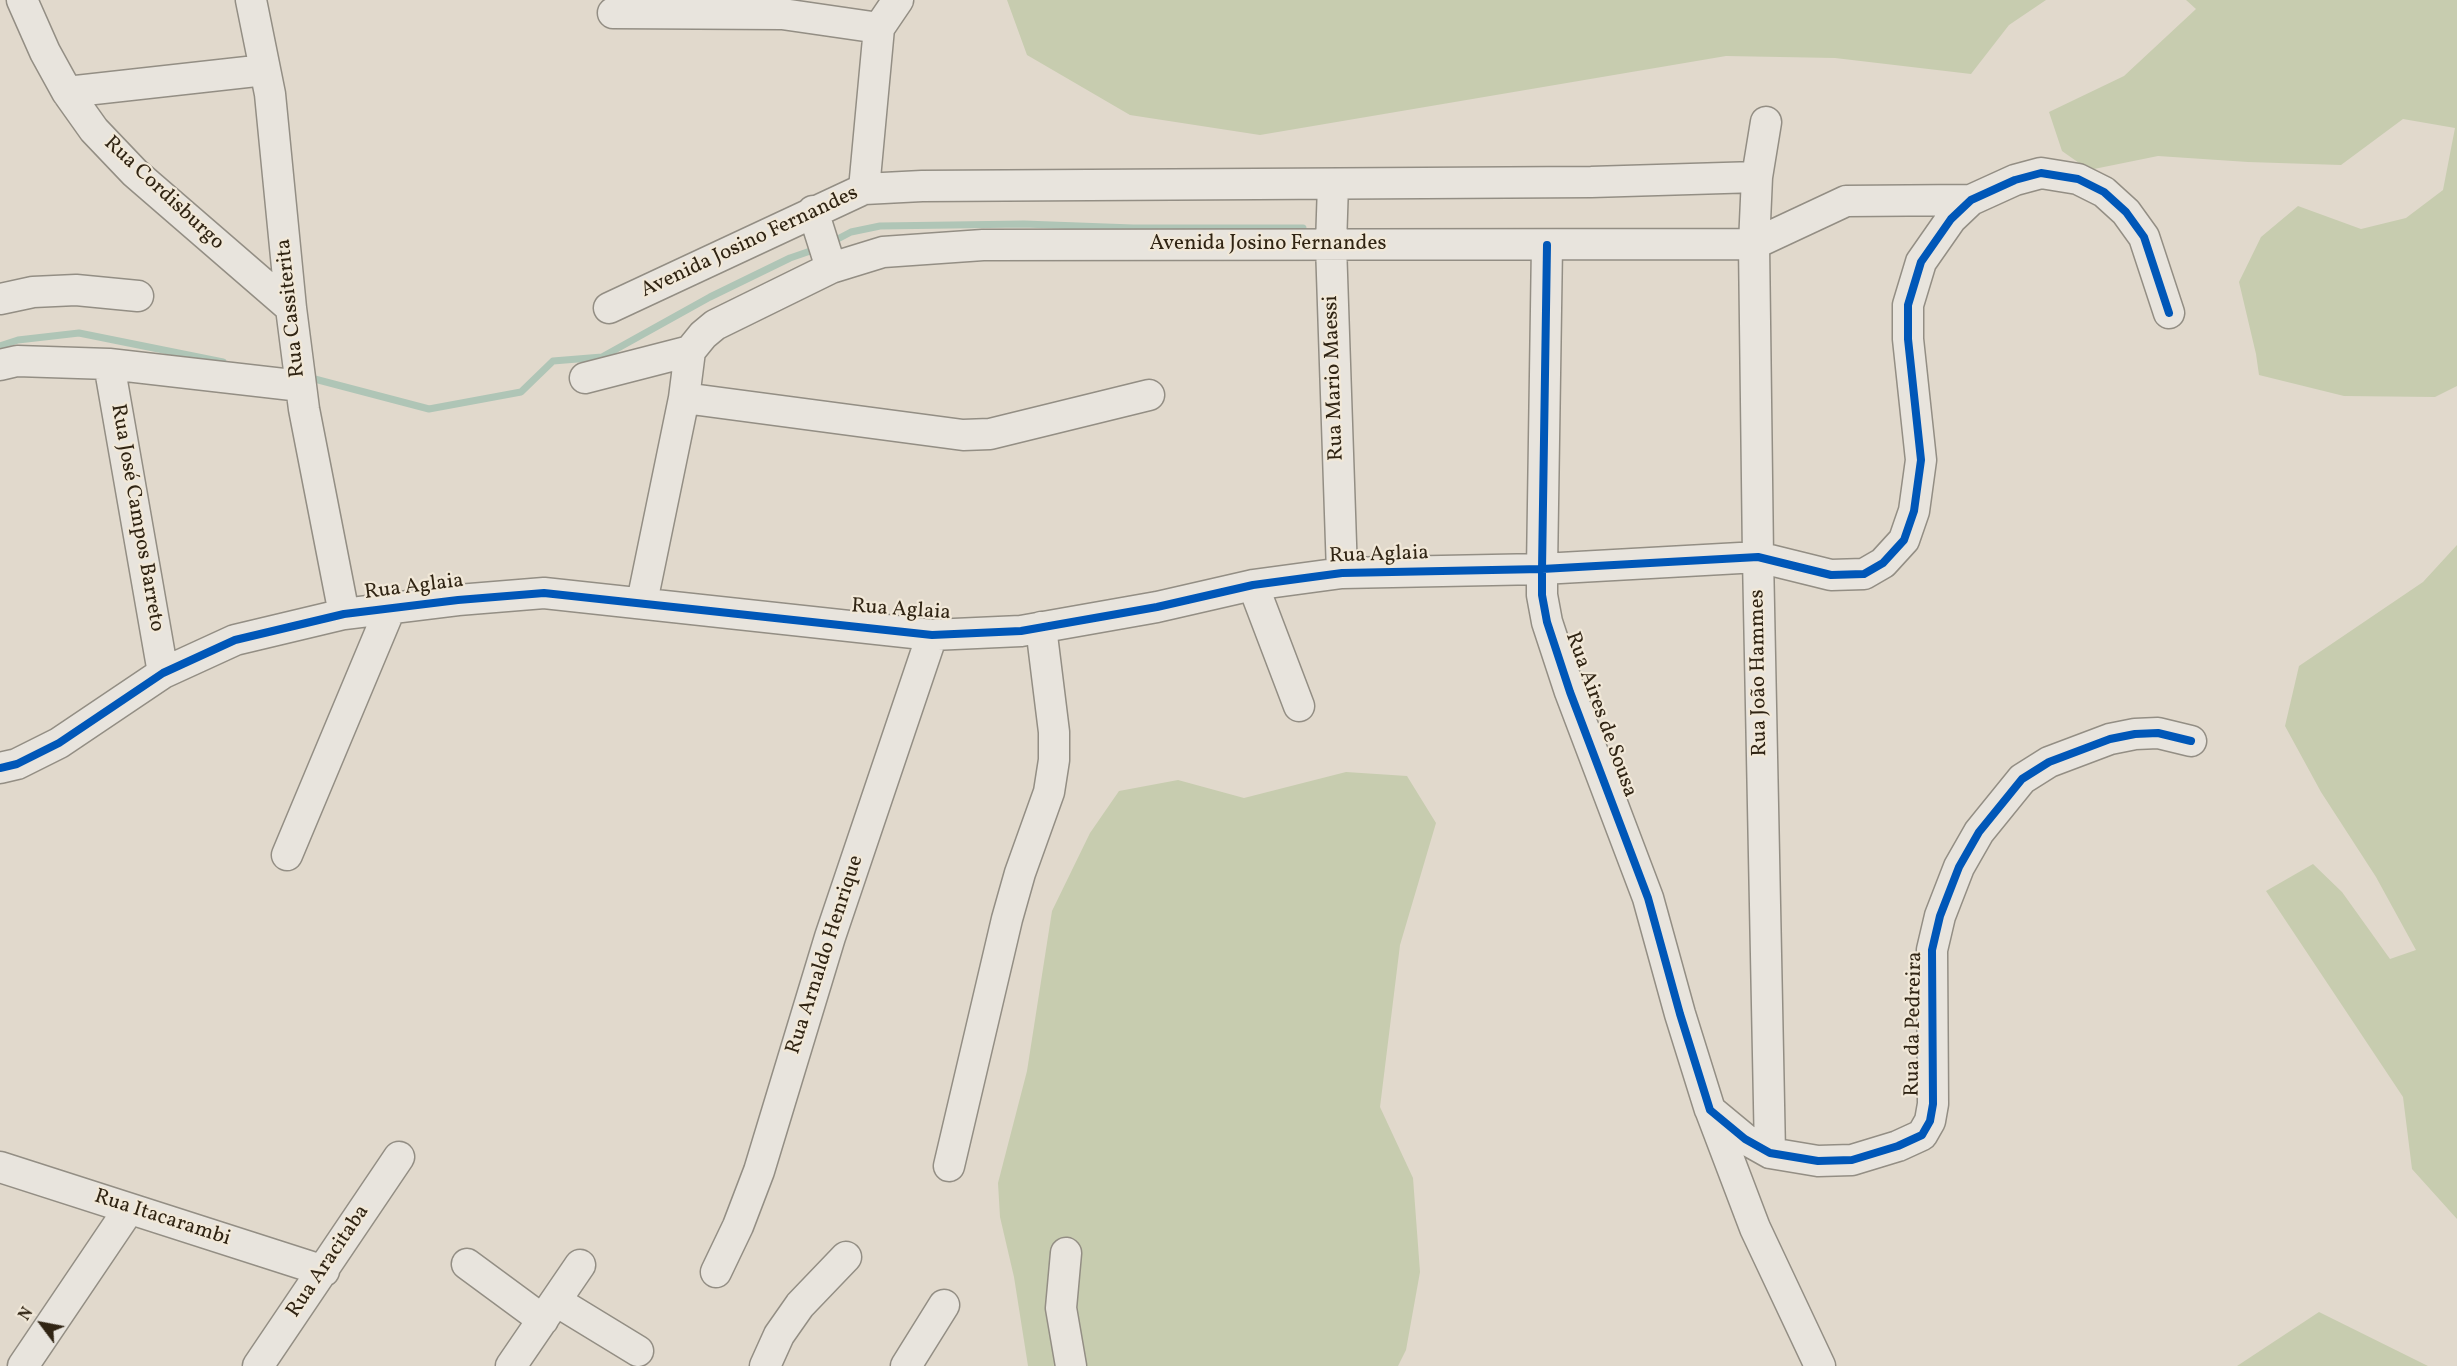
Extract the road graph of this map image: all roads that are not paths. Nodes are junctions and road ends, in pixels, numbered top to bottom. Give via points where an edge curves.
1 (22, 0) edge
2 (251, 0) edge
3 (898, 0) edge
4 (783, 7) edge
5 (613, 14) dead end
6 (879, 28) junction
7 (265, 70) junction
8 (67, 92) junction
9 (1766, 122) dead end
10 (1757, 177) junction
11 (1334, 184) junction
12 (864, 189) junction
13 (1971, 200) junction
14 (822, 243) junction
15 (1754, 244) junction
16 (1331, 245) junction
17 (1547, 245) junction
18 (138, 296) dead end
19 (0, 299) edge
20 (291, 308) junction
21 (609, 309) dead end
22 (2169, 313) dead end
23 (690, 351) junction
24 (109, 364) junction
25 (0, 365) edge
26 (300, 377) junction
27 (585, 378) dead end
28 (1149, 395) dead end
29 (684, 398) junction
30 (1758, 557) junction
31 (1542, 569) junction
32 (1342, 573) junction
33 (1253, 585) junction
34 (642, 602) junction
35 (390, 609) junction
36 (344, 614) junction
37 (1041, 627) junction
38 (932, 635) junction
39 (163, 673) junction
40 (1299, 706) dead end
41 (2191, 741) dead end
42 (0, 768) edge
43 (287, 855) dead end
44 (1710, 1110) junction
45 (1770, 1153) junction
46 (399, 1157) dead end
47 (949, 1166) dead end
48 (0, 1167) edge
49 (129, 1209) junction
50 (1066, 1252) dead end
51 (846, 1257) dead end
52 (467, 1264) dead end
53 (580, 1266) dead end
54 (324, 1271) junction
55 (716, 1272) dead end
56 (944, 1305) dead end
57 (549, 1310) junction
58 (638, 1352) dead end
59 (22, 1366) edge
60 (258, 1366) edge
61 (511, 1366) edge
62 (765, 1366) edge
63 (906, 1366) edge
64 (1071, 1366) edge
65 (1820, 1366) edge

1 - 8 street, Rua Cordisburgo
2 - 7 street, Rua Cassiterita
3 - 6 street
4 - 5 street
4 - 6 street
6 - 12 street
7 - 8 street
7 - 20 street, Rua Cassiterita
8 - 20 street, Rua Cordisburgo via 94,130 135,173
9 - 10 street, Rua João Hammes
10 - 11 street, Avenida Josino Fernandes
10 - 15 street, Rua João Hammes
11 - 12 street, Avenida Josino Fernandes
11 - 16 street, Rua Mario Maessi
12 - 14 street, Avenida Josino Fernandes
13 - 15 street, Avenida Josino Fernandes via 1846,201
13 - 22 street via 2014,180 2041,173 2078,178 2104,192 2126,212 2144,237
13 - 30 street, Rua Aglaia via 1951,219 1920,262 1908,305 1921,460 1914,511 1904,540 1883,563 1864,574 1831,575
14 - 16 street, Avenida Josino Fernandes via 883,252 983,245
14 - 21 street, Avenida Josino Fernandes
14 - 23 street, Avenida Josino Fernandes via 703,335
15 - 17 street, Avenida Josino Fernandes
15 - 30 street, Rua João Hammes
16 - 17 street, Avenida Josino Fernandes
16 - 32 street, Rua Mario Maessi
17 - 31 street, Rua Aires de Sousa
18 - 19 street via 76,290 33,292
20 - 26 street, Rua Cassiterita
23 - 27 street
23 - 29 street
24 - 25 street
24 - 26 street
24 - 39 street, Rua José Campos Barreto
26 - 36 street, Rua Cassiterita
28 - 29 street via 990,434 963,435
29 - 34 street
30 - 31 street, Rua Aglaia
30 - 45 street, Rua João Hammes
31 - 32 street, Rua Aglaia
31 - 44 street, Rua Aires de Sousa via 1542,595 1557,656 1648,898
32 - 33 street, Rua Aglaia
33 - 37 street, Rua Aglaia
33 - 40 street
34 - 35 street, Rua Aglaia via 544,593
34 - 38 street, Rua Aglaia
35 - 36 street, Rua Aglaia
35 - 43 street
36 - 39 street, Rua Aglaia via 235,640
37 - 38 street, Rua Aglaia
37 - 47 street via 1054,732 1049,792 1007,919
38 - 55 street, Rua Arnaldo Henrique via 830,936 759,1172
39 - 42 street, Rua Aglaia via 59,742 17,764
41 - 45 street, Rua da Pedreira via 2158,732 2135,734 2049,762 2022,779 1979,832 1959,867 1932,950 1933,1104 1922,1135 1852,1160 1818,1161
44 - 45 street via 1745,1139
44 - 65 street, Rua Aires de Sousa via 1755,1228
46 - 54 street, Rua Aracitaba
48 - 49 street, Rua Itacarambi
49 - 54 street, Rua Itacarambi
49 - 59 street
50 - 64 street via 1061,1308
51 - 62 street via 800,1305 779,1335
52 - 57 street
53 - 57 street
54 - 60 street, Rua Aracitaba
56 - 63 street
57 - 58 street
57 - 61 street

